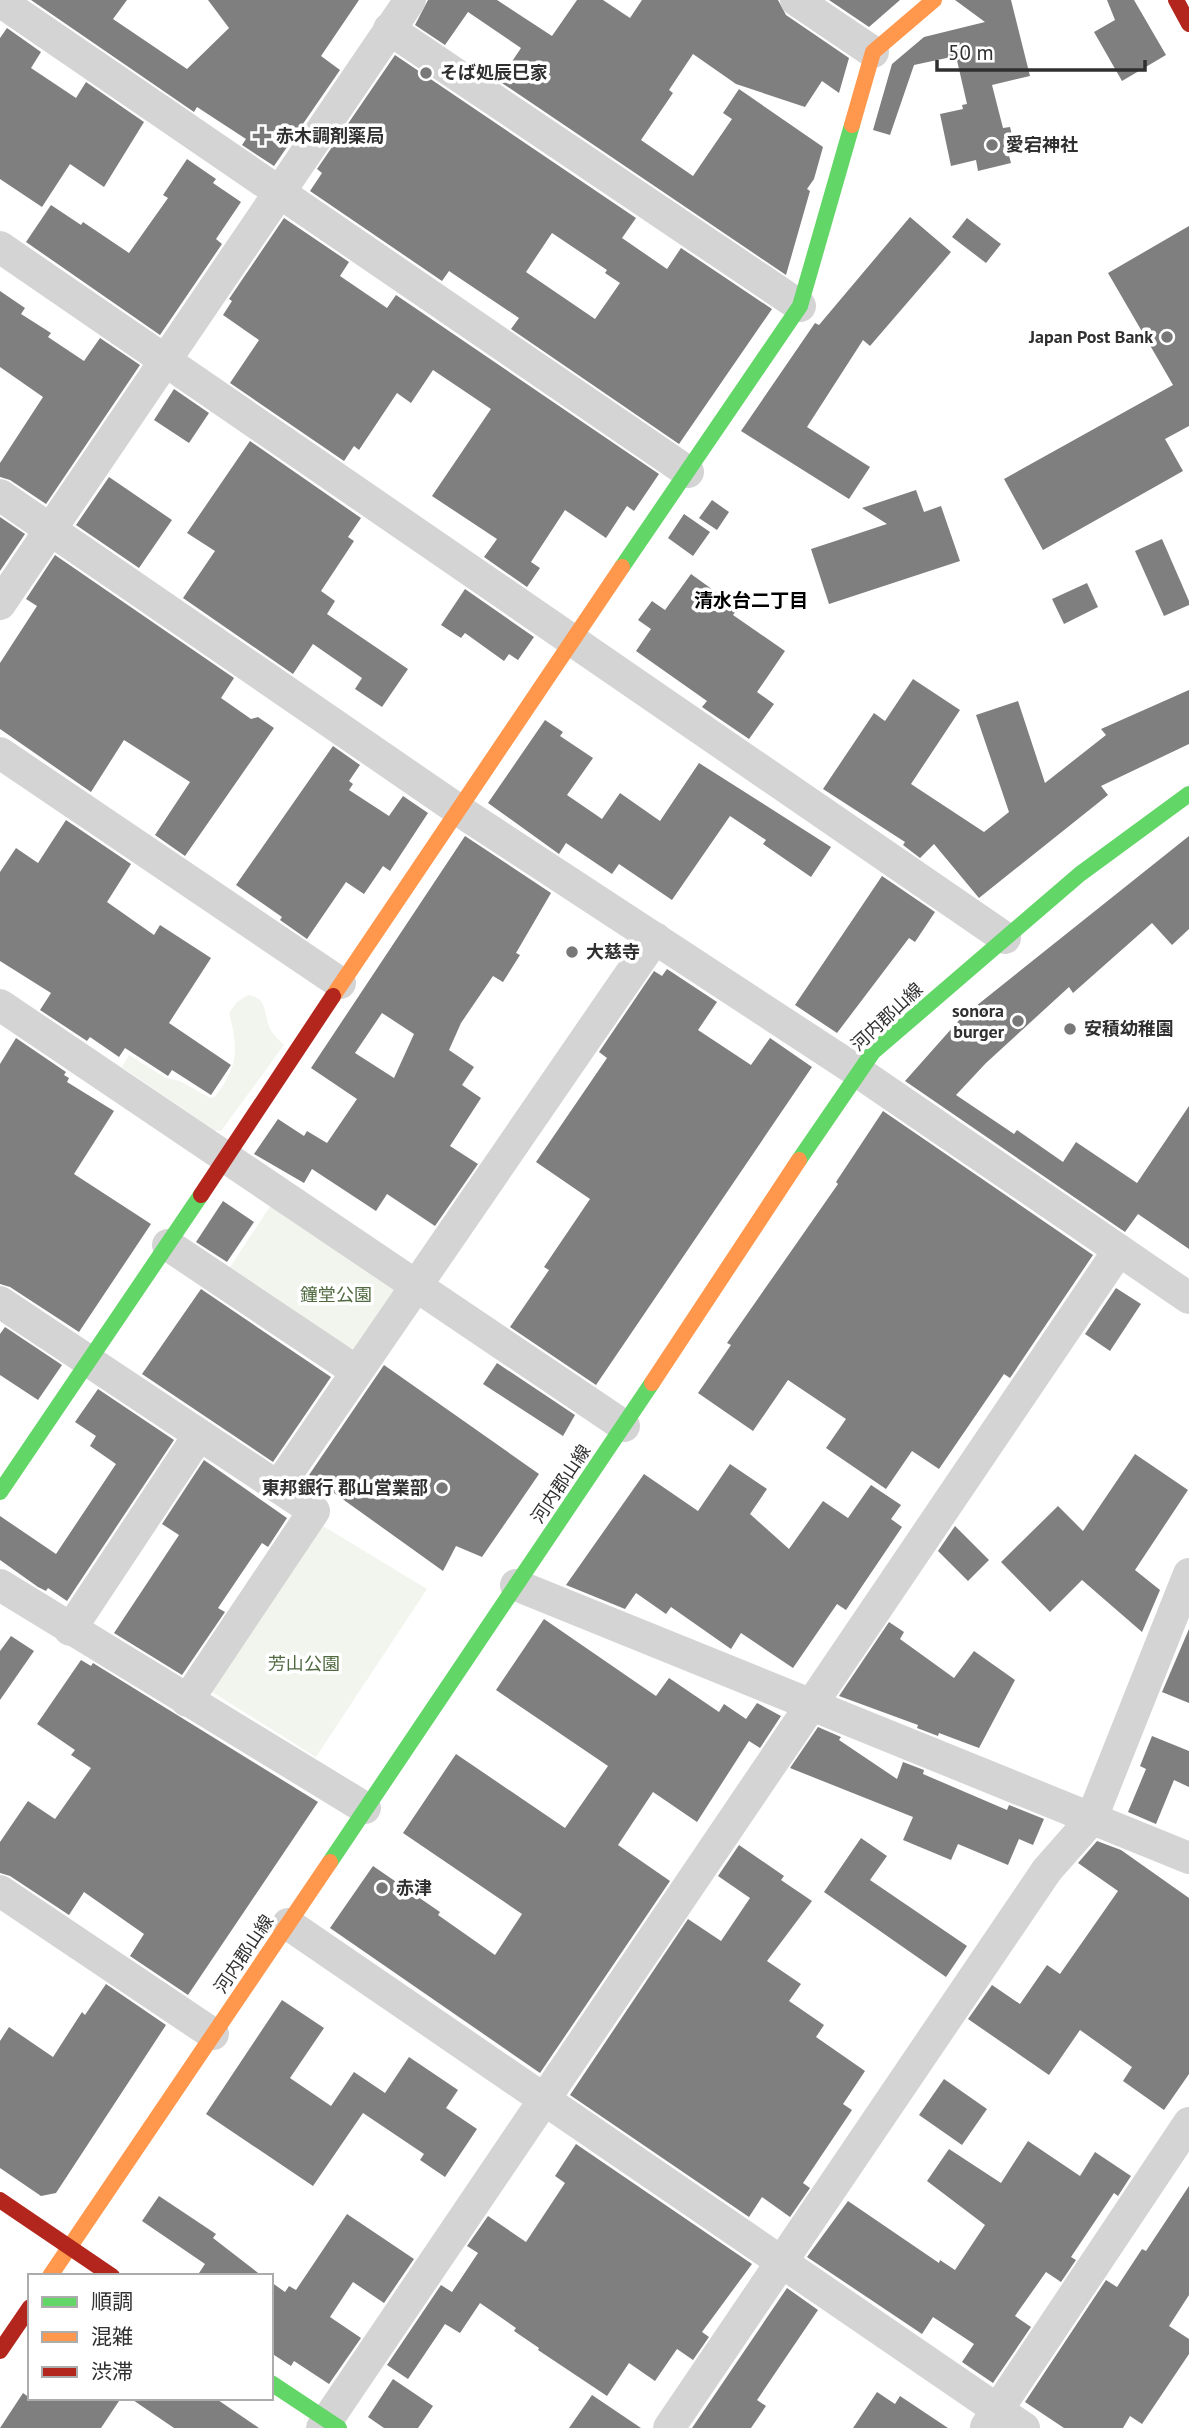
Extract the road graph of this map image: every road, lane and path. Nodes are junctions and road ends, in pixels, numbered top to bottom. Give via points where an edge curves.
1 (410, 0) edge
2 (796, 0) edge
3 (934, 0) edge
4 (1176, 0) edge
5 (0, 1) edge
6 (1189, 24) edge
7 (389, 29) junction
8 (873, 52) junction
9 (279, 193) junction
10 (0, 247) edge
11 (800, 306) junction
12 (167, 360) junction
13 (688, 472) junction
14 (0, 495) edge
15 (51, 530) junction
16 (0, 604) edge
17 (573, 639) junction
18 (0, 753) edge
19 (1189, 794) edge
20 (457, 809) junction
21 (655, 938) junction
22 (1005, 938) junction
23 (340, 983) junction
24 (0, 1005) edge
25 (857, 1071) junction
26 (226, 1156) junction
27 (168, 1245) junction
28 (1119, 1250) junction
29 (416, 1284) junction
30 (1189, 1298) edge
31 (0, 1303) edge
32 (90, 1363) junction
33 (356, 1371) junction
34 (624, 1426) junction
35 (199, 1435) junction
36 (278, 1487) junction
37 (0, 1492) edge
38 (1189, 1574) edge
39 (0, 1585) edge
40 (516, 1585) junction
41 (70, 1630) junction
42 (187, 1701) junction
43 (811, 1702) junction
44 (365, 1808) junction
45 (1091, 1820) junction
46 (1189, 1858) edge
47 (0, 1891) edge
48 (288, 1924) junction
49 (213, 2034) junction
50 (544, 2101) junction
51 (1189, 2123) edge
52 (0, 2200) edge
53 (69, 2247) junction
54 (780, 2261) junction
55 (51, 2274) edge
56 (109, 2274) edge
57 (28, 2309) edge
58 (0, 2351) edge
59 (273, 2384) edge
60 (991, 2419) edge
61 (329, 2425) edge
62 (669, 2428) edge
63 (1024, 2428) edge

1 - 7 street
2 - 8 street
3 - 8 street
4 - 6 street
5 - 9 street
7 - 9 street
7 - 11 street
8 - 11 street
9 - 12 street
9 - 13 street
10 - 12 street
11 - 13 street
12 - 15 street
12 - 17 street
13 - 17 street
14 - 15 street
15 - 16 street
15 - 20 street
17 - 20 street
17 - 22 street
18 - 23 street
19 - 22 street, 河内郡山線 via 1080,874
20 - 21 street
20 - 23 street
21 - 25 street
21 - 29 street
22 - 25 street, 河内郡山線
23 - 26 street
24 - 26 street
25 - 28 street
25 - 34 street, 河内郡山線
26 - 27 street
26 - 29 street
27 - 32 street
27 - 33 street
28 - 30 street
28 - 43 street
29 - 33 street
29 - 34 street
31 - 32 street
32 - 35 street
32 - 37 street
33 - 36 street
34 - 40 street, 河内郡山線
35 - 36 street
35 - 41 street
36 - 42 street via 314,1511
38 - 45 street
39 - 41 street
40 - 43 street
40 - 44 street, 河内郡山線
41 - 42 street
42 - 44 street
43 - 45 street
43 - 50 street
44 - 48 street, 河内郡山線
45 - 46 street
45 - 54 street via 1047,1870
47 - 49 street
48 - 49 street, 河内郡山線
48 - 50 street
49 - 53 street, 河内郡山線
50 - 54 street
50 - 61 street
51 - 60 street
52 - 53 street
53 - 55 street, 河内郡山線
53 - 56 street
54 - 60 street
54 - 62 street
57 - 58 street
59 - 61 street
60 - 63 street

